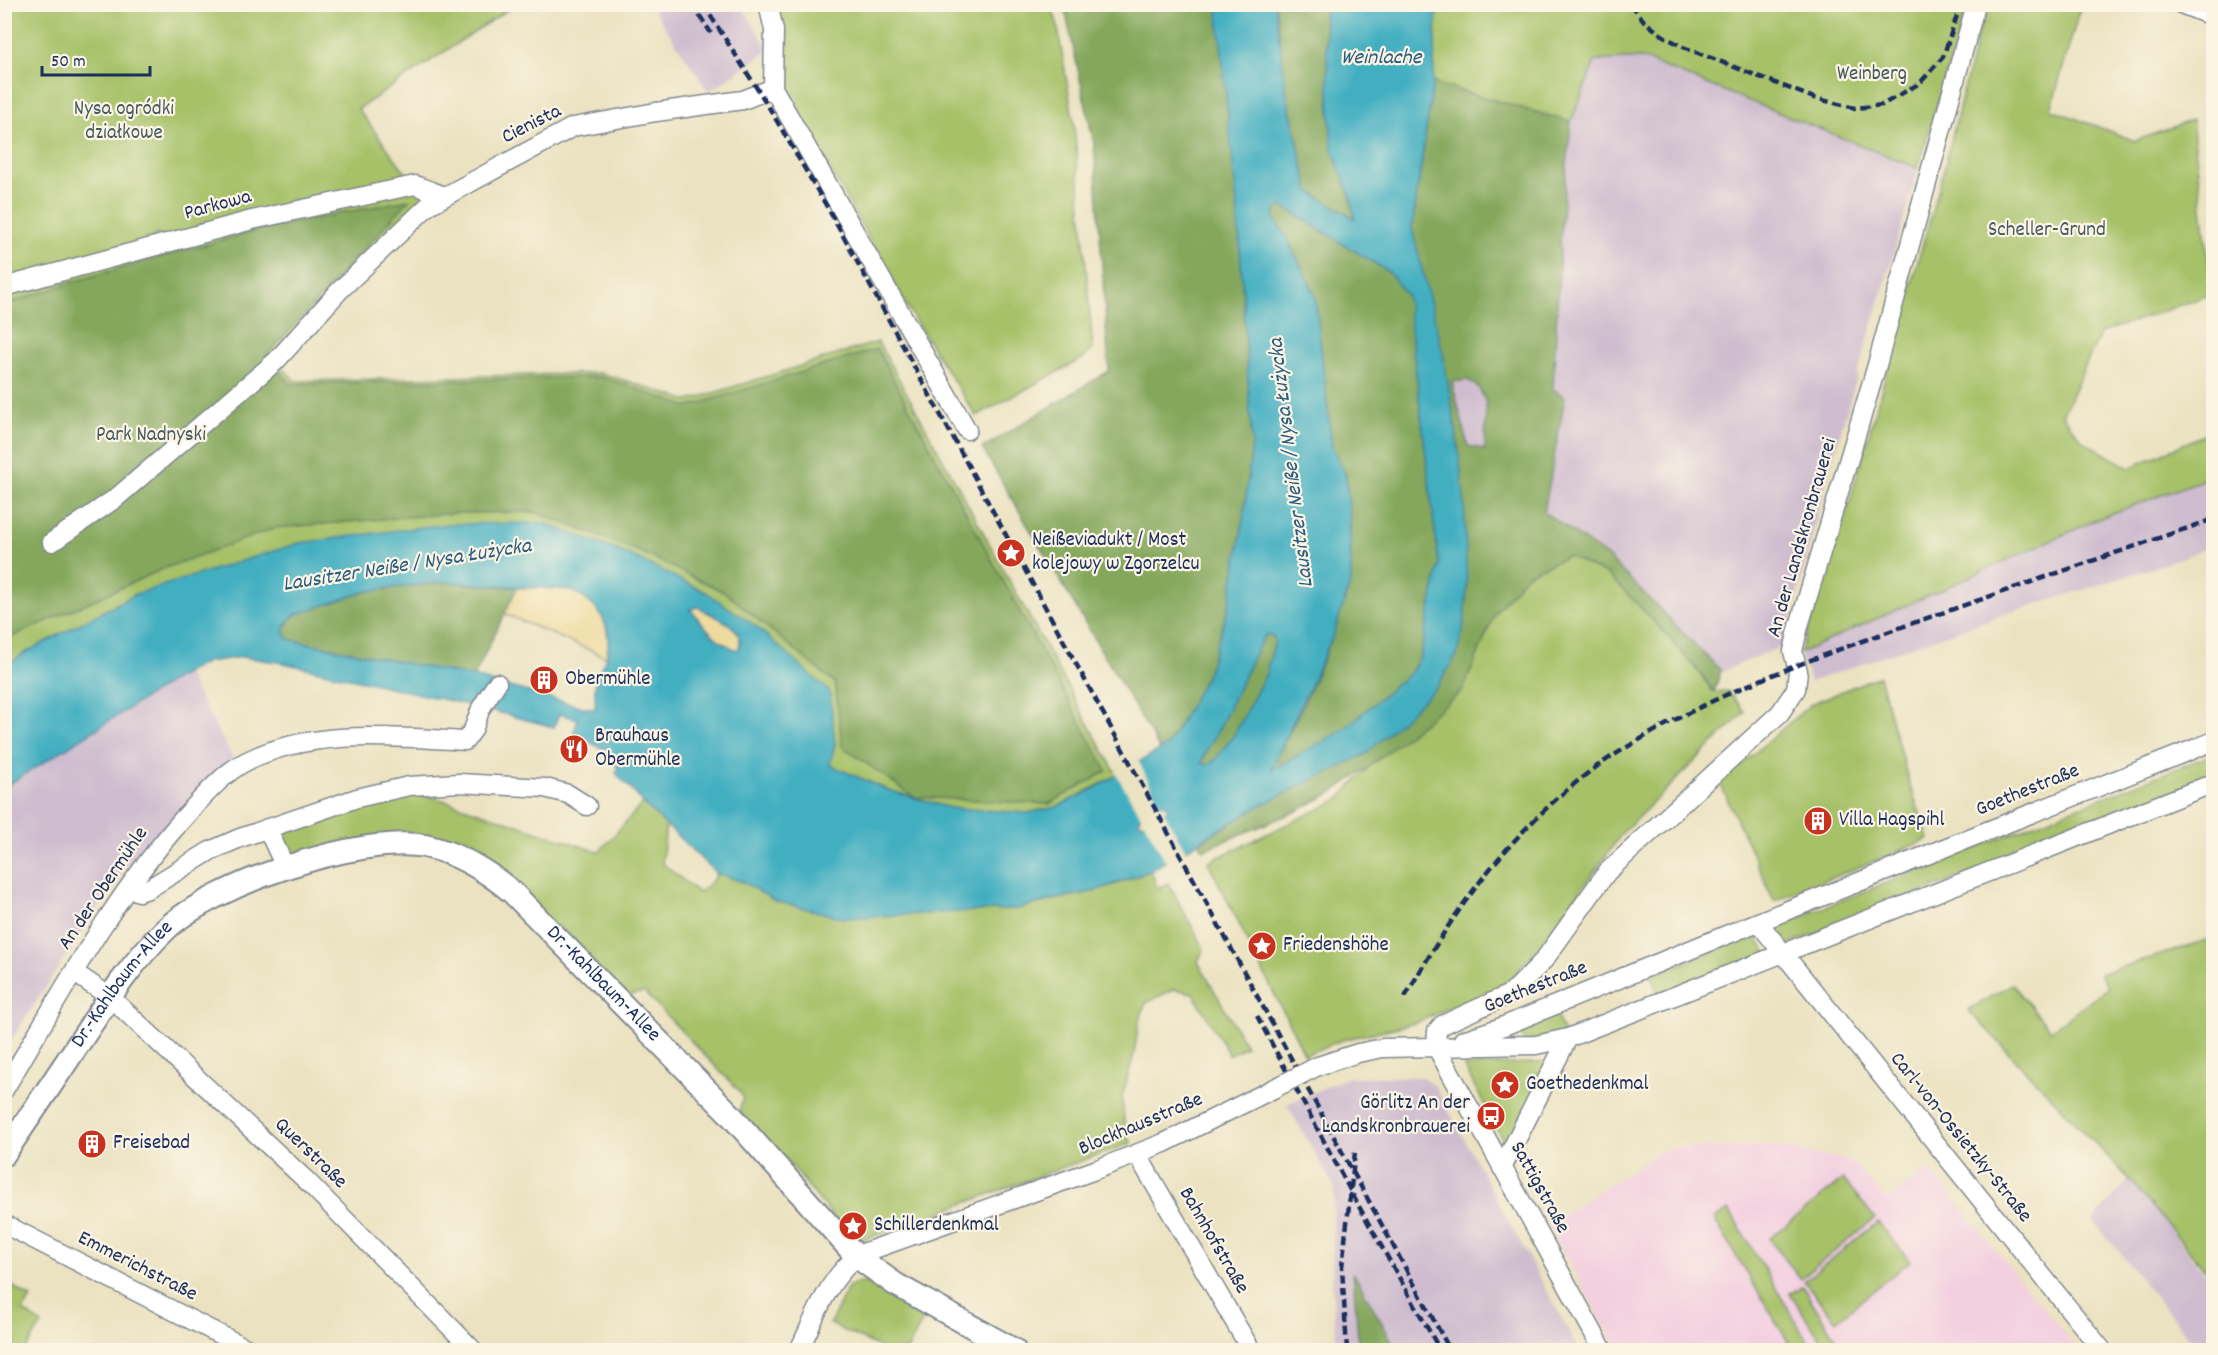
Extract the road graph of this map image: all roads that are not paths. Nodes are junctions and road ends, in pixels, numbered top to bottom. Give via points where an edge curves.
1 (768, 4) edge
2 (1976, 4) edge
3 (2181, 4) edge
4 (2210, 12) edge
5 (773, 88) junction
6 (444, 196) junction
7 (4, 287) edge
8 (967, 430) dead end
9 (52, 542) dead end
10 (497, 683) dead end
11 (2214, 741) edge
12 (2214, 783) edge
13 (588, 806) dead end
14 (267, 828) junction
15 (286, 869) junction
16 (129, 888) junction
17 (1758, 922) junction
18 (1783, 953) junction
19 (75, 973) junction
20 (110, 997) junction
21 (1568, 1038) junction
22 (1440, 1046) junction
23 (4, 1090) edge
24 (4, 1154) edge
25 (1137, 1154) junction
26 (1502, 1168) junction
27 (4, 1224) edge
28 (857, 1257) junction
29 (2097, 1349) edge
30 (250, 1350) edge
31 (474, 1350) edge
32 (799, 1350) edge
33 (1014, 1350) edge
34 (1251, 1350) edge
35 (1602, 1350) edge

1 - 5 street via 774,30
2 - 22 street, An der Landskronbrauerei via 1877,366 1798,626 1793,651 1798,671 1796,689 1771,722 1607,872 1544,960 1520,985 1496,1002 1442,1025 1437,1031
3 - 4 street
5 - 6 street, Cienista via 743,100 573,127
5 - 8 street
6 - 7 street, Parkowa via 415,185 252,220
6 - 9 street, Cienista via 429,205 340,290 276,361 116,498
10 - 16 street, An der Obermühle via 465,741 338,738 293,746 246,761 222,779 178,824 142,866
11 - 17 street, Goethestraße
12 - 18 street, Goethestraße
13 - 14 street via 568,794 545,788 459,783 409,786 357,798
14 - 15 street
14 - 16 street via 210,851 148,889 139,892
15 - 20 main road, Dr.-Kahlbaum-Allee via 216,896 183,916 152,943
15 - 28 main road, Dr.-Kahlbaum-Allee via 364,847 401,844 446,852 486,872 540,919 728,1112
16 - 19 street, An der Obermühle
17 - 18 street
17 - 22 street, Goethestraße via 1499,1028
18 - 21 street, Goethestraße
18 - 29 street, Carl-von-Ossietzky-Straße
19 - 20 street, An der Obermühle
19 - 23 street, An der Obermühle
20 - 24 main road, Dr.-Kahlbaum-Allee
20 - 31 street, Querstraße via 309,1183
21 - 22 street, Goethestraße via 1536,1045
21 - 26 street
22 - 25 street, Blockhausstraße, bridge via 1383,1048 1318,1066
22 - 26 street, Sattigstraße
25 - 28 street, Blockhausstraße
25 - 34 street, Bahnhofstraße
26 - 35 street, Sattigstraße
27 - 30 street, Emmerichstraße
28 - 32 street via 832,1284
28 - 33 main road, Dr.-Kahlbaum-Allee via 895,1284

